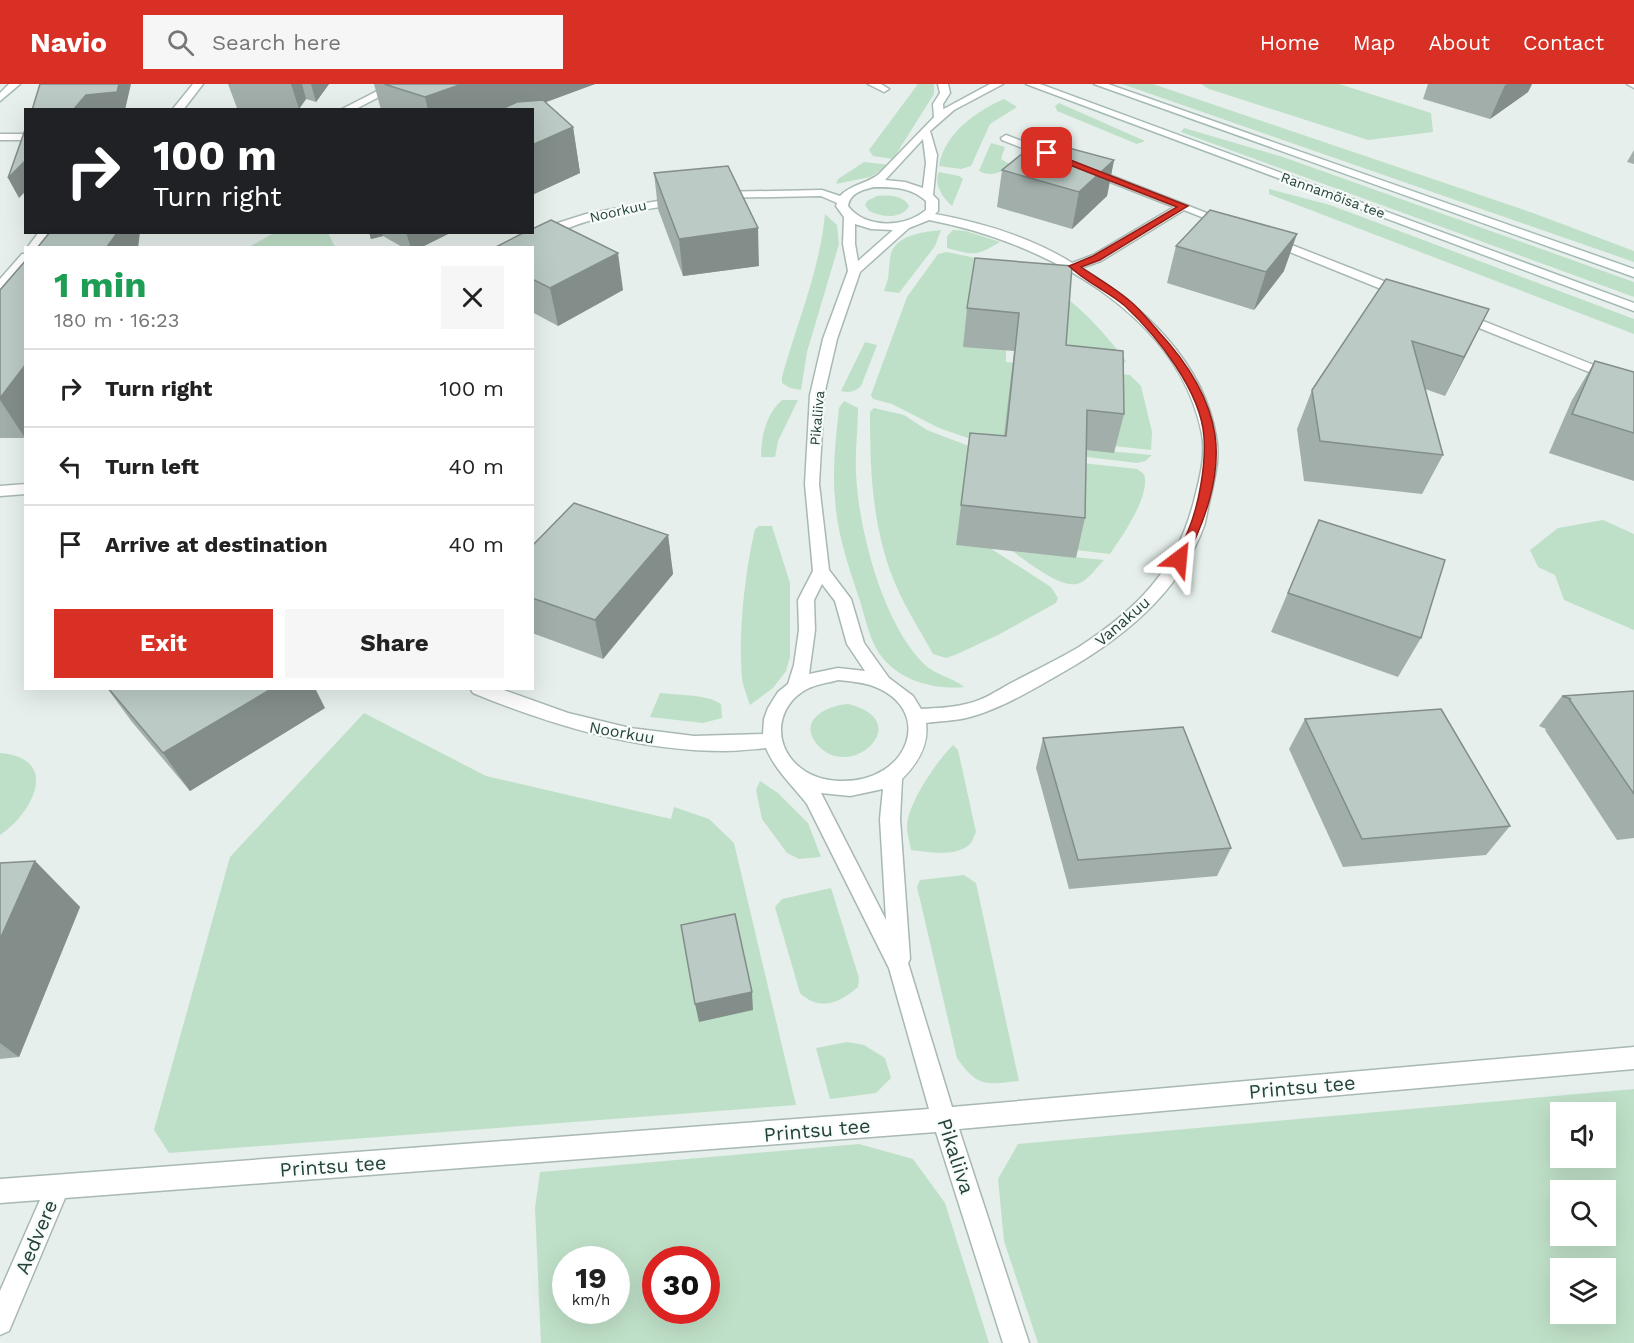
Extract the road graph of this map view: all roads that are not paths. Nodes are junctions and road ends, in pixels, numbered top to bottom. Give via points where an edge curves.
1 (15, 84) edge
2 (198, 84) edge
3 (399, 84) edge
4 (873, 84) edge
5 (943, 84) edge
6 (998, 84) edge
7 (1031, 84) edge
8 (1099, 84) edge
9 (884, 88) dead end
10 (0, 98) edge
11 (179, 108) edge
12 (349, 108) edge
13 (939, 117) junction
14 (925, 131) junction
15 (0, 137) edge
16 (24, 137) edge
17 (1006, 138) dead end
18 (874, 184) junction
19 (927, 195) junction
20 (843, 201) junction
21 (1183, 206) junction
22 (928, 216) junction
23 (850, 217) junction
24 (904, 226) junction
25 (1236, 227) edge
26 (44, 234) edge
27 (1256, 235) edge
28 (35, 246) edge
29 (509, 246) edge
30 (24, 259) edge
31 (1074, 266) junction
32 (854, 271) junction
33 (1634, 273) edge
34 (0, 286) edge
35 (1419, 300) edge
36 (1634, 307) edge
37 (1440, 308) edge
38 (1634, 386) edge
39 (24, 489) edge
40 (0, 491) edge
41 (820, 571) junction
42 (883, 683) junction
43 (796, 687) junction
44 (484, 690) edge
45 (915, 717) junction
46 (771, 741) junction
47 (797, 776) junction
48 (893, 776) junction
49 (899, 967) junction
50 (1634, 1058) edge
51 (944, 1119) junction
52 (58, 1186) junction
53 (0, 1191) edge
54 (0, 1322) edge
55 (1016, 1343) edge

1 - 10 street
2 - 11 street
3 - 12 street
4 - 9 street
5 - 13 street via 945,93 938,104
6 - 13 street
7 - 36 street, Rannamõisa tee
8 - 33 street, Rannamõisa tee
13 - 14 street
14 - 18 street
14 - 19 street via 932,160
15 - 16 street
17 - 21 street
18 - 19 street via 904,185
18 - 20 street via 854,190
19 - 22 street via 933,206
20 - 23 street via 844,212
20 - 29 street, Noorkuu via 822,193 702,197 651,203 554,227
21 - 25 street
21 - 31 street via 1097,258
22 - 24 street
22 - 31 street, Vanakuu via 953,219
23 - 24 street via 874,226
23 - 32 street
24 - 32 street
26 - 28 street
27 - 35 street
30 - 34 street
31 - 45 street, Vanakuu via 1128,303 1185,372 1194,389 1209,436 1208,477 1195,531 1157,591 1111,635 1061,667 973,709
32 - 41 street, Pikaliiva via 830,339 817,395 812,484
37 - 38 street
39 - 40 street
41 - 42 street via 843,599 856,644
41 - 43 street via 806,600 803,665
42 - 43 street via 838,674
42 - 45 street via 908,703
43 - 46 street via 774,711
44 - 46 street, Noorkuu via 587,726 663,739 725,744
45 - 48 street via 919,732 916,748
46 - 47 street via 780,760
47 - 48 street via 820,786 845,789 871,786
47 - 49 street, Pikaliiva via 814,799
48 - 49 street, Pikaliiva via 890,819
49 - 51 street, Pikaliiva
50 - 51 street, Printsu tee
51 - 52 street, Printsu tee
51 - 55 street, Pikaliiva
52 - 53 street, Printsu tee
52 - 54 street, Aedvere

